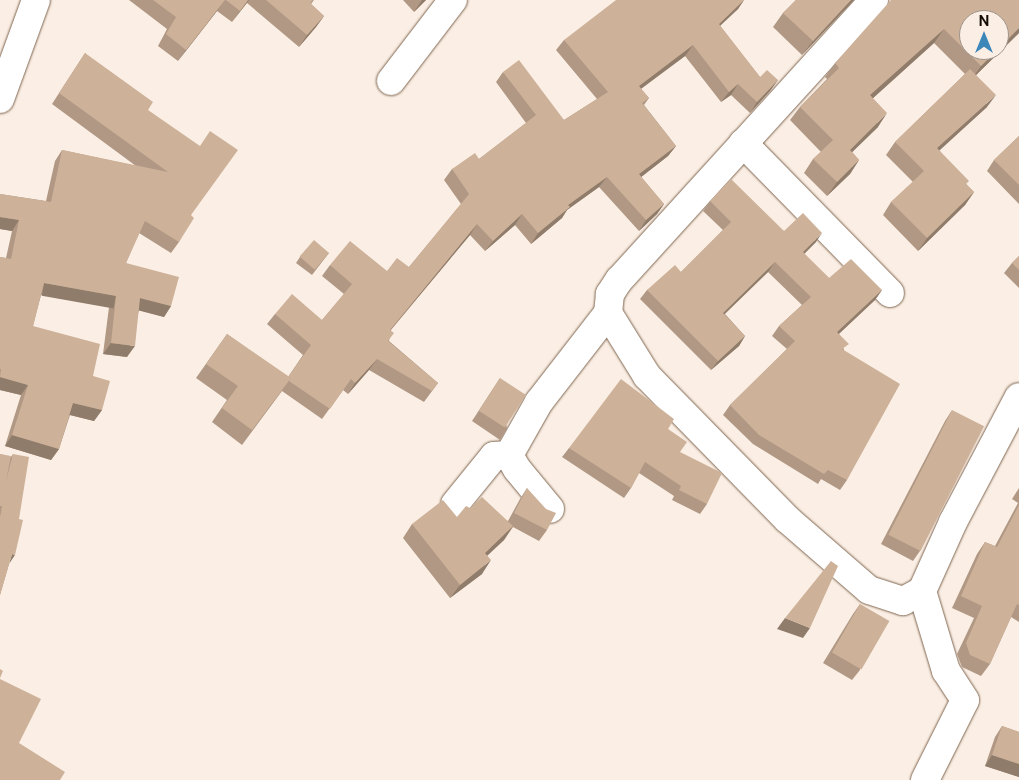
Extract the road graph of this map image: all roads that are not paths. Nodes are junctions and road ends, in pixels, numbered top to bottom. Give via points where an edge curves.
1 (36, 0) edge
2 (452, 0) edge
3 (874, 0) edge
4 (390, 81) dead end
5 (0, 99) edge
6 (743, 144) junction
7 (890, 293) dead end
8 (608, 313) junction
9 (1019, 396) edge
10 (509, 455) junction
11 (455, 504) dead end
12 (550, 509) edge
13 (922, 591) junction
14 (925, 780) edge

1 - 5 street
2 - 4 street
3 - 6 street
6 - 7 street
6 - 8 street via 619,280 610,294
8 - 10 street via 539,402
8 - 13 street via 647,376 787,519 869,590 903,601
9 - 13 street
10 - 11 street via 494,456
10 - 12 street
13 - 14 street via 946,671 966,700

